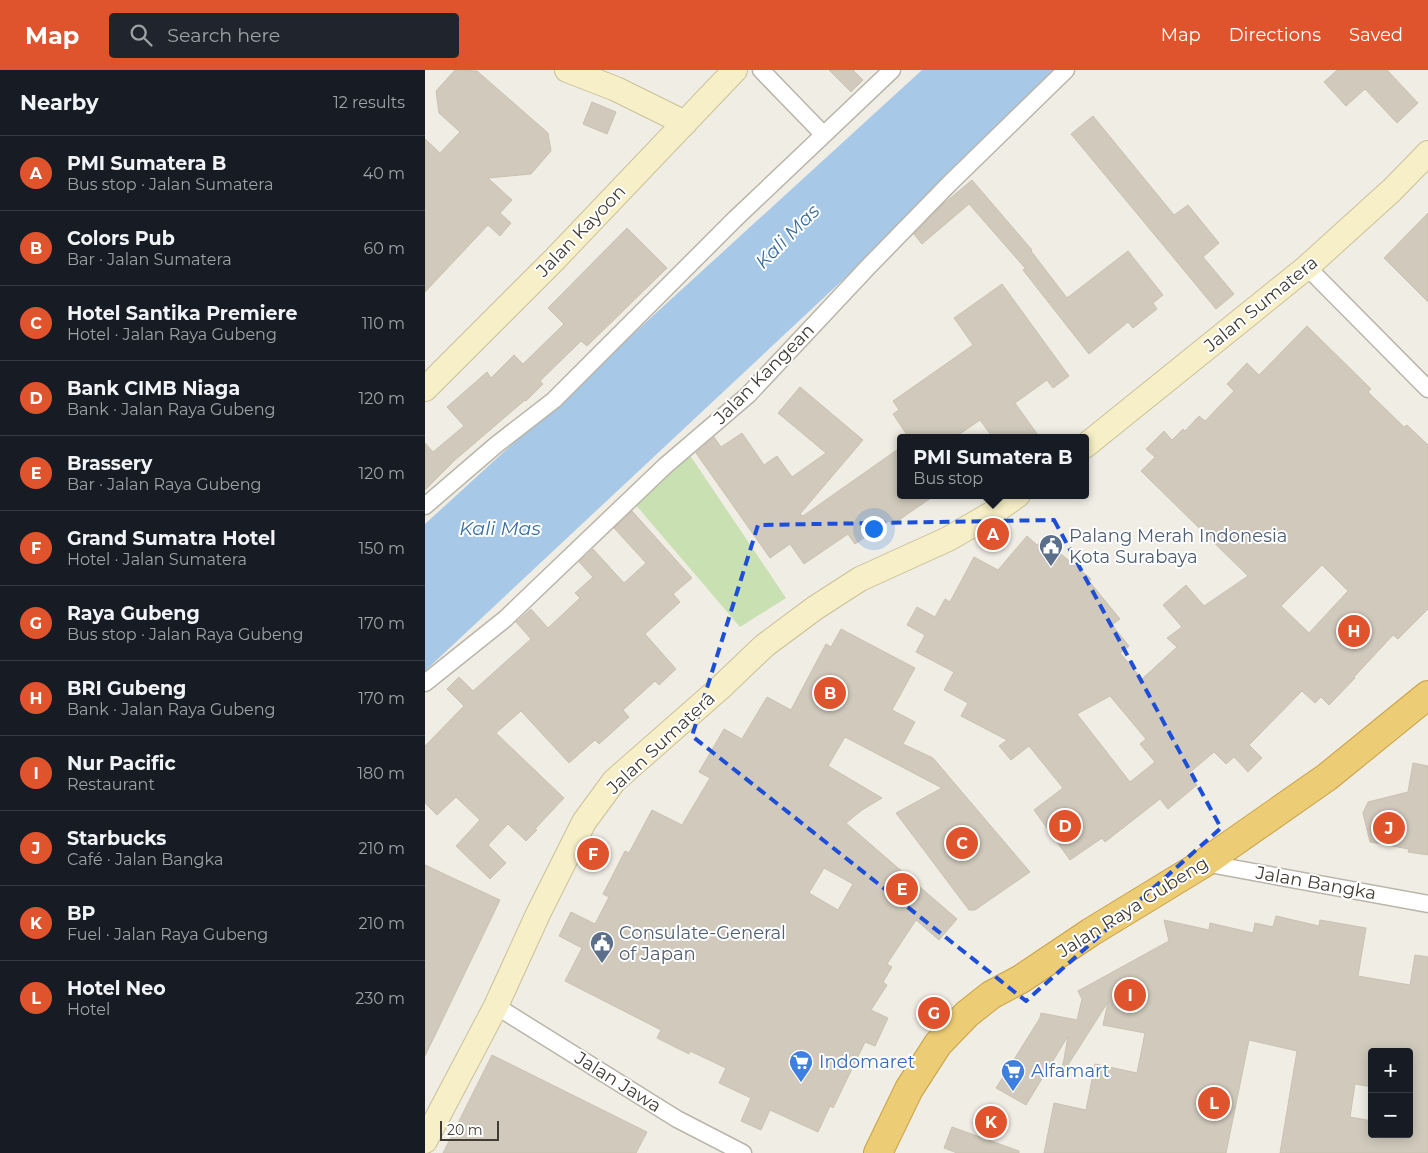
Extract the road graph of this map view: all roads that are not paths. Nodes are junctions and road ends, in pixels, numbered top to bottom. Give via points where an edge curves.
1 (567, 70) edge
2 (735, 70) edge
3 (761, 70) edge
4 (892, 70) edge
5 (1066, 70) edge
6 (685, 123) junction
7 (823, 134) junction
8 (1428, 153) edge
9 (1307, 267) junction
10 (1428, 389) edge
11 (425, 390) edge
12 (1089, 443) edge
13 (1012, 499) edge
14 (425, 506) edge
15 (425, 683) edge
16 (1428, 695) edge
17 (1204, 863) junction
18 (1428, 904) edge
19 (496, 1006) junction
20 (425, 1141) edge
21 (743, 1153) edge
22 (878, 1153) edge

1 - 6 street via 616,89
2 - 6 street, Jalan Kayoon
3 - 7 street
4 - 7 street
5 - 15 street, Jalan Kangean via 949,184 748,395 665,466 505,619
6 - 11 street, Jalan Kayoon
7 - 14 street via 553,400
8 - 9 street, Jalan Sumatera
9 - 10 street
9 - 12 street, Jalan Sumatera
13 - 19 street, Jalan Sumatera via 948,539 860,579 815,608 764,646 614,781 584,822
16 - 17 highway, Jalan Raya Gubeng via 1327,777
17 - 18 street, Jalan Bangka
17 - 22 highway, Jalan Raya Gubeng via 1021,979 991,994 967,1014 937,1044 909,1089
19 - 20 street, Jalan Sumatera
19 - 21 street, Jalan Jawa via 677,1119

